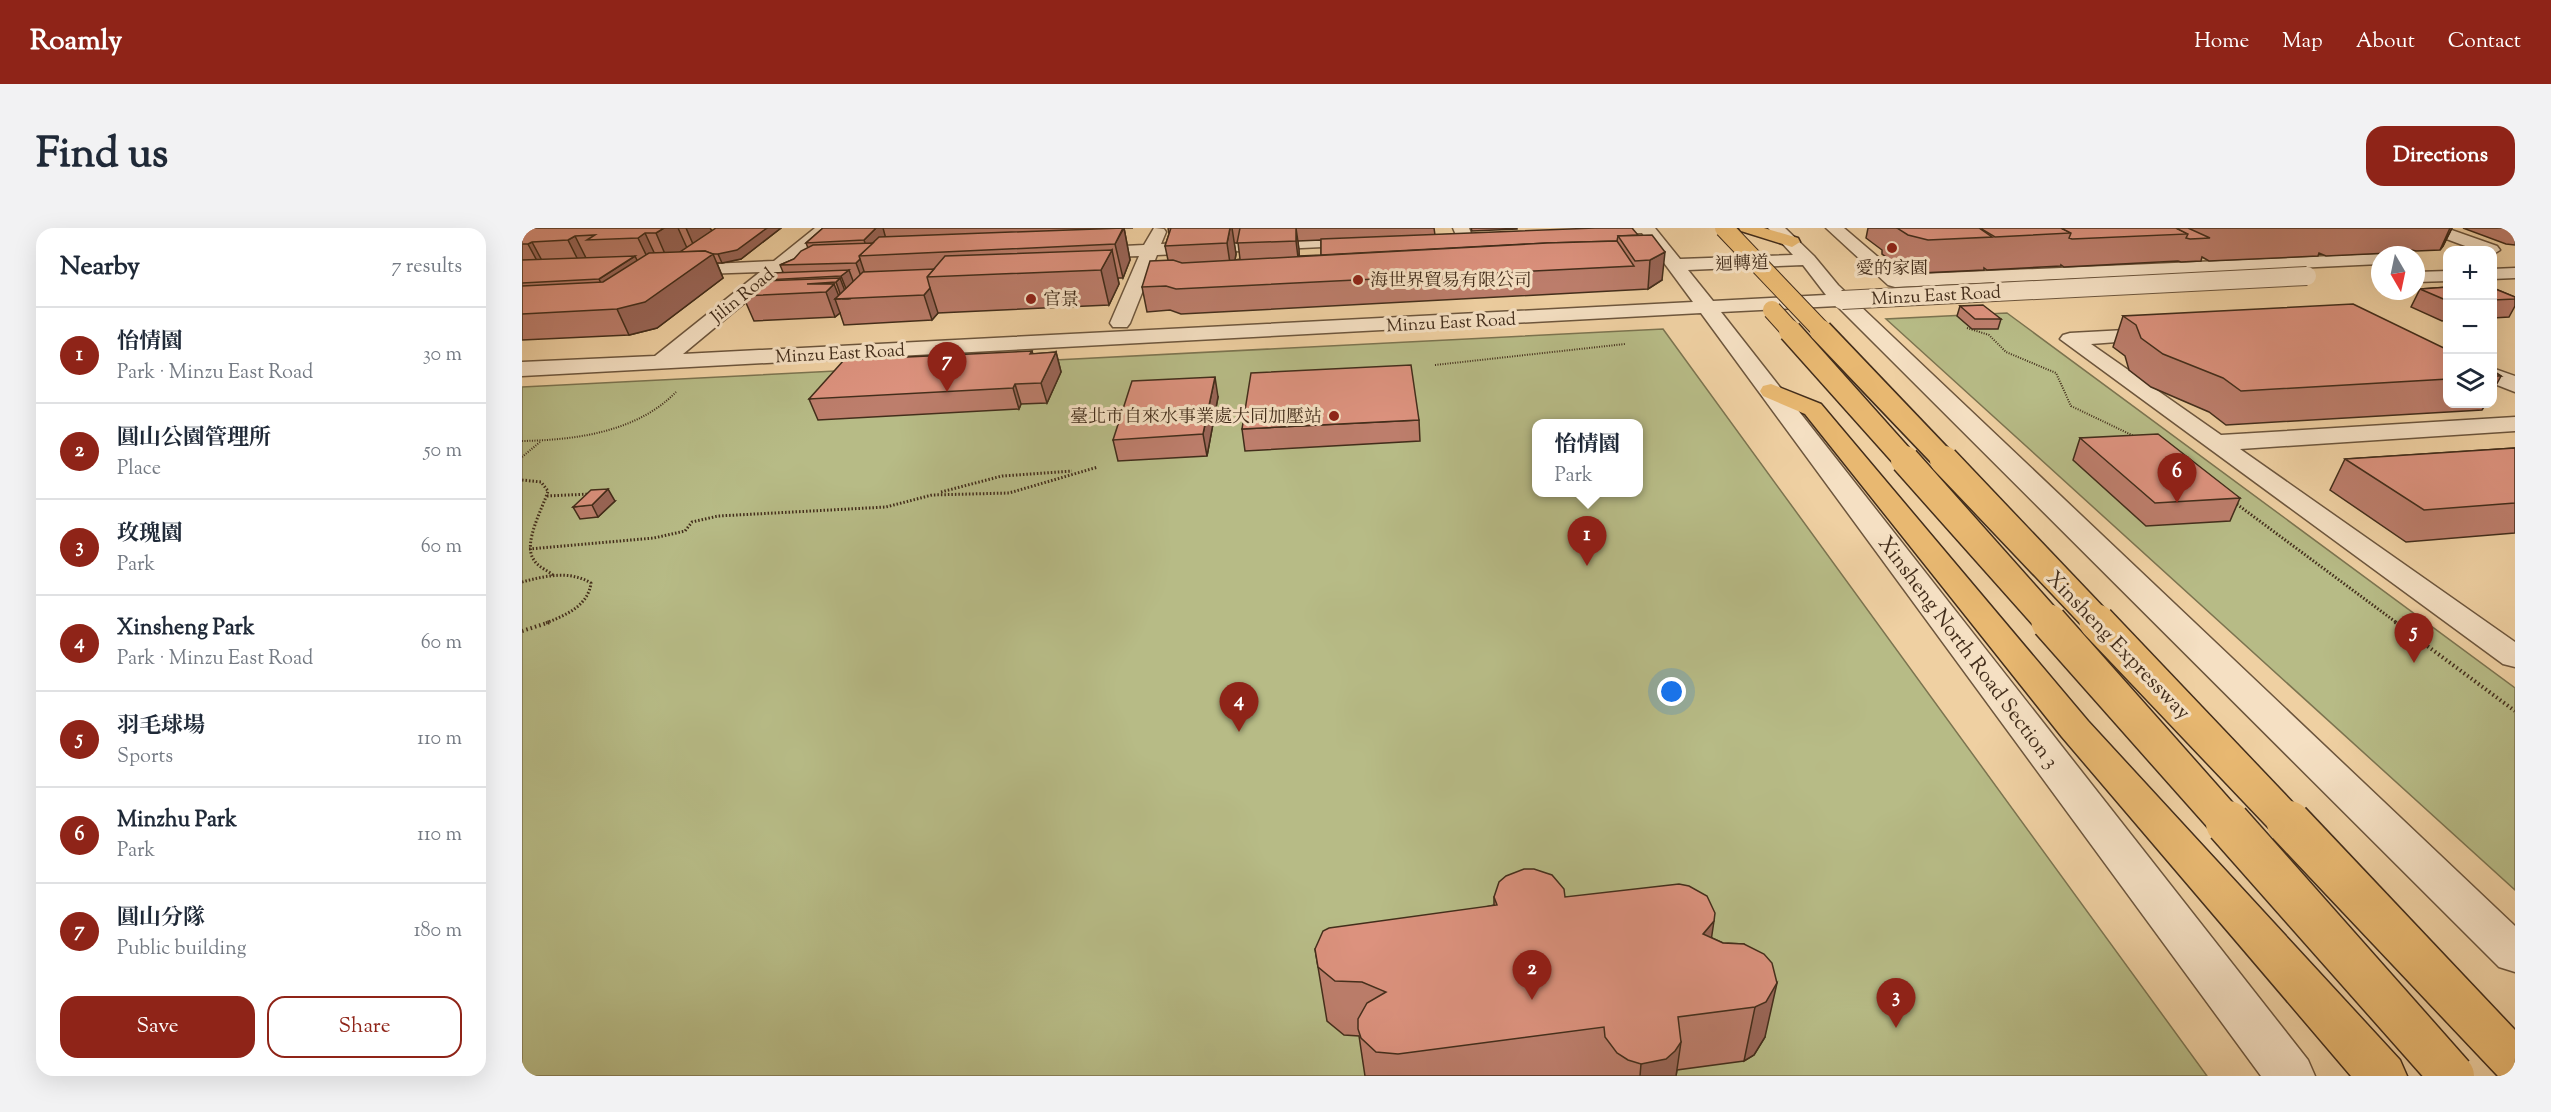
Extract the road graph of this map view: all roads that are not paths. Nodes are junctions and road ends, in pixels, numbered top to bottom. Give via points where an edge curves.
1 (825, 228) edge
2 (1161, 228) edge
3 (1646, 228) edge
4 (1699, 228) edge
5 (1724, 228) edge
6 (1747, 228) edge
7 (1776, 228) edge
8 (2431, 228) edge
9 (1837, 230) edge
10 (1566, 231) edge
11 (1862, 231) dead end
12 (1467, 233) edge
13 (1441, 237) edge
14 (1382, 239) edge
15 (1792, 242) junction
16 (2479, 246) edge
17 (1149, 250) junction
18 (1070, 253) edge
19 (2497, 254) edge
20 (2371, 259) edge
21 (2497, 259) edge
22 (1808, 260) junction
23 (2443, 261) edge
24 (2425, 262) edge
25 (2514, 263) edge
26 (844, 264) edge
27 (1675, 265) junction
28 (2371, 265) edge
29 (778, 266) junction
30 (2497, 267) edge
31 (2443, 270) edge
32 (658, 271) edge
33 (2425, 271) edge
34 (2497, 272) edge
35 (2371, 273) edge
36 (2307, 275) junction
37 (2443, 276) edge
38 (2425, 277) edge
39 (1837, 295) junction
40 (1703, 301) junction
41 (1920, 302) dead end
42 (1120, 323) junction
43 (2187, 333) edge
44 (684, 342) junction
45 (522, 350) edge
46 (660, 362) junction
47 (522, 369) edge
48 (2497, 376) edge
49 (2515, 385) edge
50 (1771, 391) junction
51 (2515, 424) edge
52 (2216, 443) junction
53 (2515, 657) edge
54 (2515, 954) edge
55 (2515, 1062) edge
56 (2290, 1076) edge
57 (2382, 1076) edge
58 (2452, 1076) edge

1 - 29 street, Jilin Road
2 - 17 street
3 - 10 street
3 - 27 street, Xinsheng North Road Section 3
4 - 58 highway, Xinsheng Expressway, bridge
5 - 55 highway, Xinsheng Expressway, bridge
6 - 15 highway
7 - 15 street
8 - 16 street
9 - 11 street
9 - 20 street via 1895,281
12 - 13 street
14 - 17 street
15 - 22 street
17 - 18 street
17 - 42 street
19 - 25 street
21 - 25 street
22 - 27 street, 迴轉道
22 - 39 street
23 - 24 street
25 - 30 street
25 - 34 street
26 - 29 street
27 - 40 street, Xinsheng North Road Section 3
28 - 36 street, Minzu East Road
29 - 32 street
29 - 44 street, Jilin Road
31 - 33 street
35 - 36 street, Minzu East Road
36 - 39 street, Minzu East Road, bridge
36 - 41 street
37 - 38 street
39 - 40 street, Minzu East Road
39 - 54 street
40 - 42 street, Minzu East Road
40 - 46 street, Minzu East Road
40 - 50 street, Xinsheng North Road Section 3
42 - 44 street, Minzu East Road
43 - 52 street via 2070,339
44 - 45 street, Minzu East Road
44 - 46 street, Jilin Road
46 - 47 street, Minzu East Road
48 - 49 street
50 - 56 street, Xinsheng North Road Section 3
50 - 57 highway via 1813,409 2075,729
51 - 52 street
52 - 53 street

